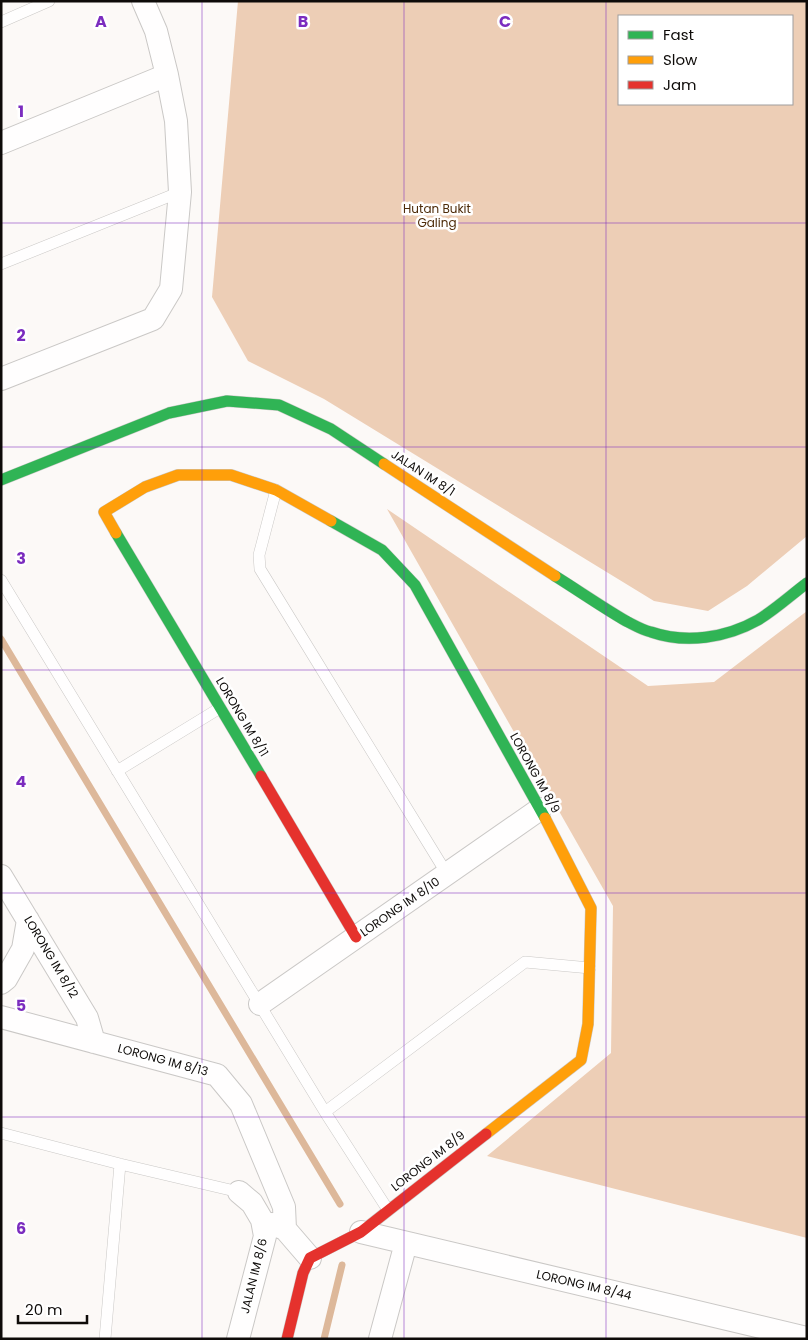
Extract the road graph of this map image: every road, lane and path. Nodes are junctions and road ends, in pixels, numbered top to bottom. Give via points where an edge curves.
1 (50, 1) edge
2 (143, 1) edge
3 (1, 22) edge
4 (167, 75) junction
5 (1, 143) edge
6 (180, 192) junction
7 (1, 264) edge
8 (1, 379) edge
9 (1, 480) edge
10 (276, 490) junction
11 (104, 512) joint
12 (1, 580) edge
13 (807, 583) edge
14 (220, 708) junction
15 (117, 771) junction
16 (540, 809) junction
17 (447, 874) junction
18 (1, 876) edge
19 (28, 920) junction
20 (356, 937) junction
21 (590, 968) junction
22 (1, 983) edge
23 (260, 1004) junction
24 (1, 1017) edge
25 (94, 1042) junction
26 (325, 1112) junction
27 (1, 1133) edge
28 (120, 1164) junction
29 (238, 1192) joint
30 (388, 1210) junction
31 (262, 1220) junction
32 (285, 1229) junction
33 (360, 1232) junction
34 (406, 1243) junction
35 (310, 1258) junction
36 (777, 1335) edge
37 (807, 1338) edge
38 (104, 1339) edge
39 (238, 1339) edge
40 (287, 1339) edge
41 (380, 1339) edge

1 - 3 lane
2 - 4 street via 156,31
4 - 5 street
4 - 6 street via 176,121
6 - 7 lane
6 - 8 street via 171,289 153,319
9 - 13 street, JALAN IM 8/1 via 169,413 227,401 279,405 331,429 614,614 649,632 676,638 721,634 769,613
10 - 11 street, LORONG IM 8/9 via 230,475 178,475 145,487
10 - 16 street, LORONG IM 8/9 via 382,550 415,585
10 - 17 lane via 259,555 260,569
11 - 14 street, LORONG IM 8/11
12 - 15 lane
14 - 15 lane
14 - 20 street, LORONG IM 8/11
15 - 23 lane
16 - 17 street, LORONG IM 8/10
16 - 21 street, LORONG IM 8/9 via 591,908
17 - 20 street, LORONG IM 8/10
18 - 19 street, LORONG IM 8/12
19 - 22 street via 22,948
19 - 25 street, LORONG IM 8/12 via 88,1018
20 - 23 street, LORONG IM 8/10
21 - 26 lane via 525,962
21 - 30 street, LORONG IM 8/9 via 588,1024 581,1060
23 - 26 lane
24 - 25 street, LORONG IM 8/13
25 - 32 street, LORONG IM 8/13 via 218,1075 241,1104 284,1207
26 - 30 lane
27 - 28 lane
28 - 29 lane
28 - 38 lane
29 - 31 street, JALAN IM 8/6 via 252,1203
30 - 33 street, LORONG IM 8/9
31 - 32 street
31 - 39 street, JALAN IM 8/6 via 265,1236
32 - 35 street
33 - 34 street, LORONG IM 8/44
33 - 35 street, LORONG IM 8/9
34 - 36 street, LORONG IM 8/44
34 - 41 street
35 - 40 street via 303,1273
36 - 37 street, LORONG IM 8/44

